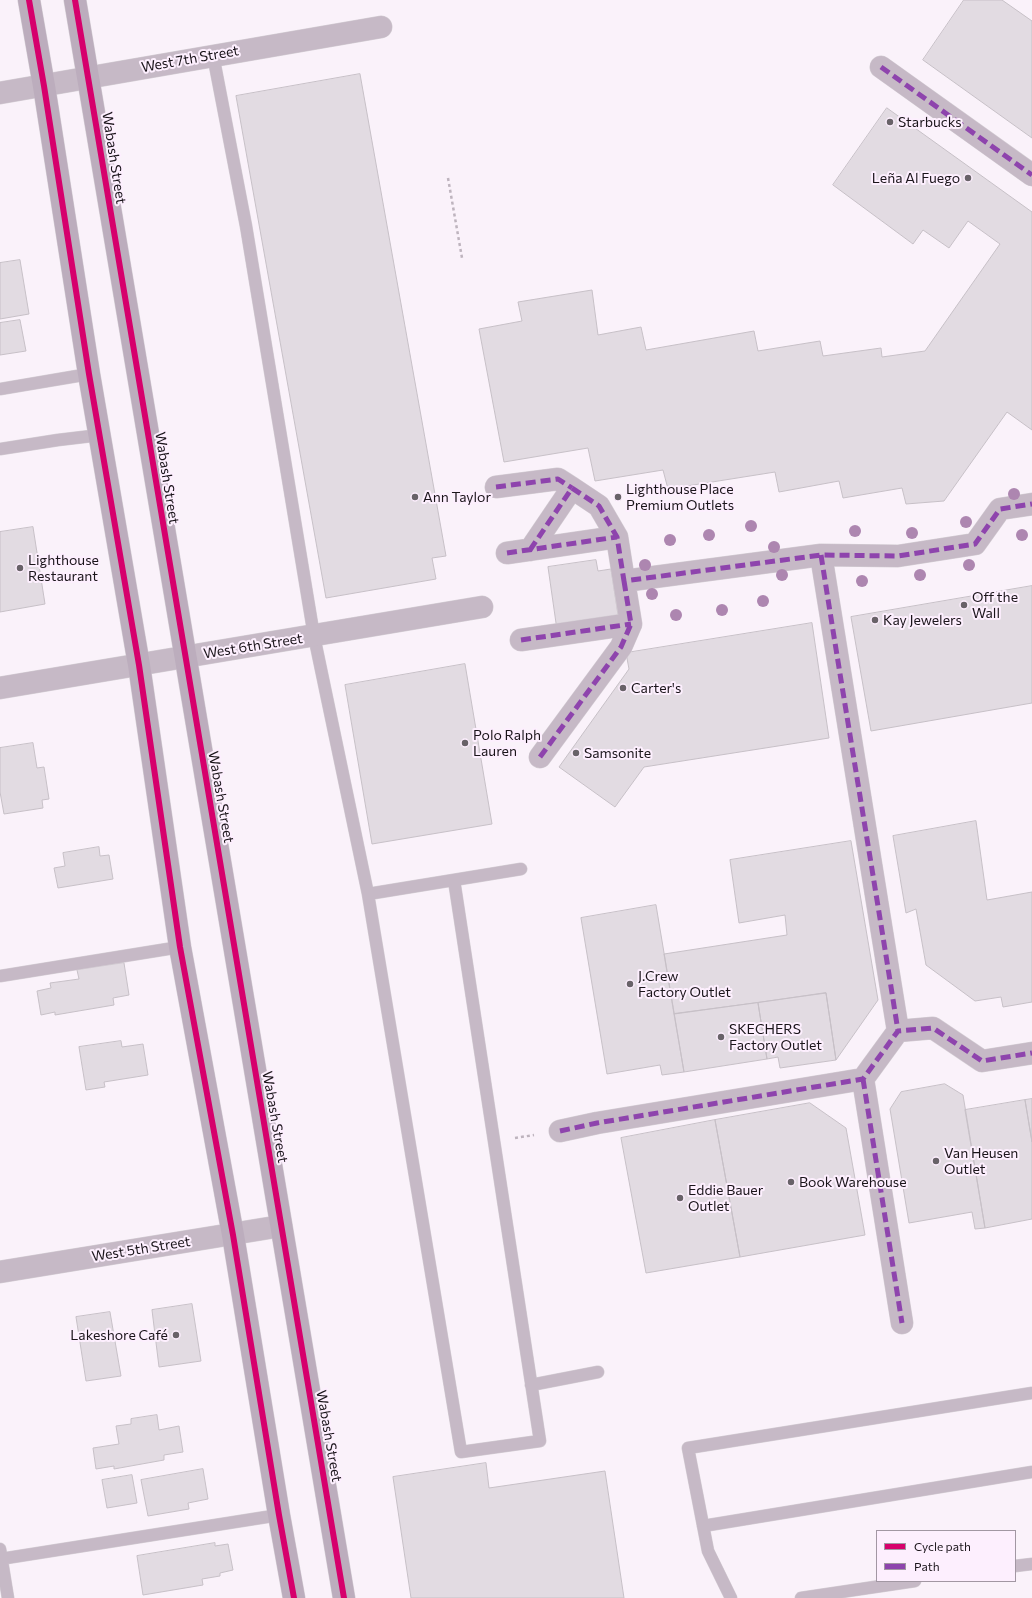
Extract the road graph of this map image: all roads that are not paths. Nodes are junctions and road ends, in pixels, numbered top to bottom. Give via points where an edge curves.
1 (29, 0) edge
2 (75, 0) edge
3 (381, 26) dead end
4 (213, 55) junction
5 (880, 67) dead end
6 (88, 78) junction
7 (44, 86) junction
8 (0, 93) edge
9 (1032, 175) edge
10 (89, 374) junction
11 (0, 389) edge
12 (100, 435) junction
13 (0, 449) edge
14 (496, 487) dead end
15 (572, 488) junction
16 (1032, 504) edge
17 (617, 537) junction
18 (530, 550) junction
19 (507, 553) dead end
20 (820, 554) junction
21 (624, 581) junction
22 (482, 607) dead end
23 (631, 624) junction
24 (314, 636) junction
25 (521, 640) dead end
26 (185, 657) junction
27 (139, 664) junction
28 (0, 688) edge
29 (540, 757) dead end
30 (521, 869) dead end
31 (454, 880) junction
32 (368, 894) junction
33 (180, 947) junction
34 (0, 976) edge
35 (898, 1032) junction
36 (1032, 1053) edge
37 (863, 1079) junction
38 (560, 1131) road end
39 (281, 1226) junction
40 (232, 1235) junction
41 (0, 1272) edge
42 (902, 1323) dead end
43 (598, 1372) dead end
44 (532, 1385) junction
45 (1032, 1394) edge
46 (1032, 1472) edge
47 (279, 1516) junction
48 (703, 1526) junction
49 (1, 1556) edge
50 (1032, 1564) edge
51 (1016, 1566) edge
52 (908, 1582) edge
53 (8, 1598) edge
54 (294, 1598) edge
55 (344, 1598) edge
56 (731, 1598) edge
57 (801, 1598) edge

1 - 7 street
2 - 6 street, Wabash Street
3 - 4 street, West 7th Street
4 - 6 street, West 7th Street
4 - 24 lane via 246,226
5 - 9 street
6 - 7 street, West 7th Street
6 - 26 street, Wabash Street
7 - 8 street, West 7th Street
7 - 10 street
10 - 11 lane
10 - 12 street
12 - 13 lane
12 - 27 street
14 - 15 street via 558,478
15 - 17 street via 599,506
15 - 18 street
16 - 20 street via 1000,509 975,544 898,556
17 - 18 street
17 - 21 street
18 - 19 street
20 - 21 street
20 - 35 street
21 - 23 street
22 - 24 street, West 6th Street
23 - 25 street
23 - 29 street via 620,647
24 - 26 street, West 6th Street
24 - 32 lane
26 - 27 street, West 6th Street
26 - 39 street, Wabash Street
27 - 28 street, West 6th Street
27 - 33 street
30 - 31 lane
31 - 32 lane
31 - 44 lane
32 - 44 lane via 462,1452 540,1441
33 - 34 lane
33 - 40 street
35 - 36 street via 933,1028 982,1061
35 - 37 street
37 - 38 street
37 - 42 street
39 - 40 street, West 5th Street
39 - 55 street, Wabash Street
40 - 41 street, West 5th Street
40 - 47 street
43 - 44 lane
45 - 48 lane via 688,1448
46 - 48 lane
47 - 49 lane
47 - 54 street
48 - 56 lane via 708,1551
49 - 53 lane
50 - 51 lane
52 - 57 lane

